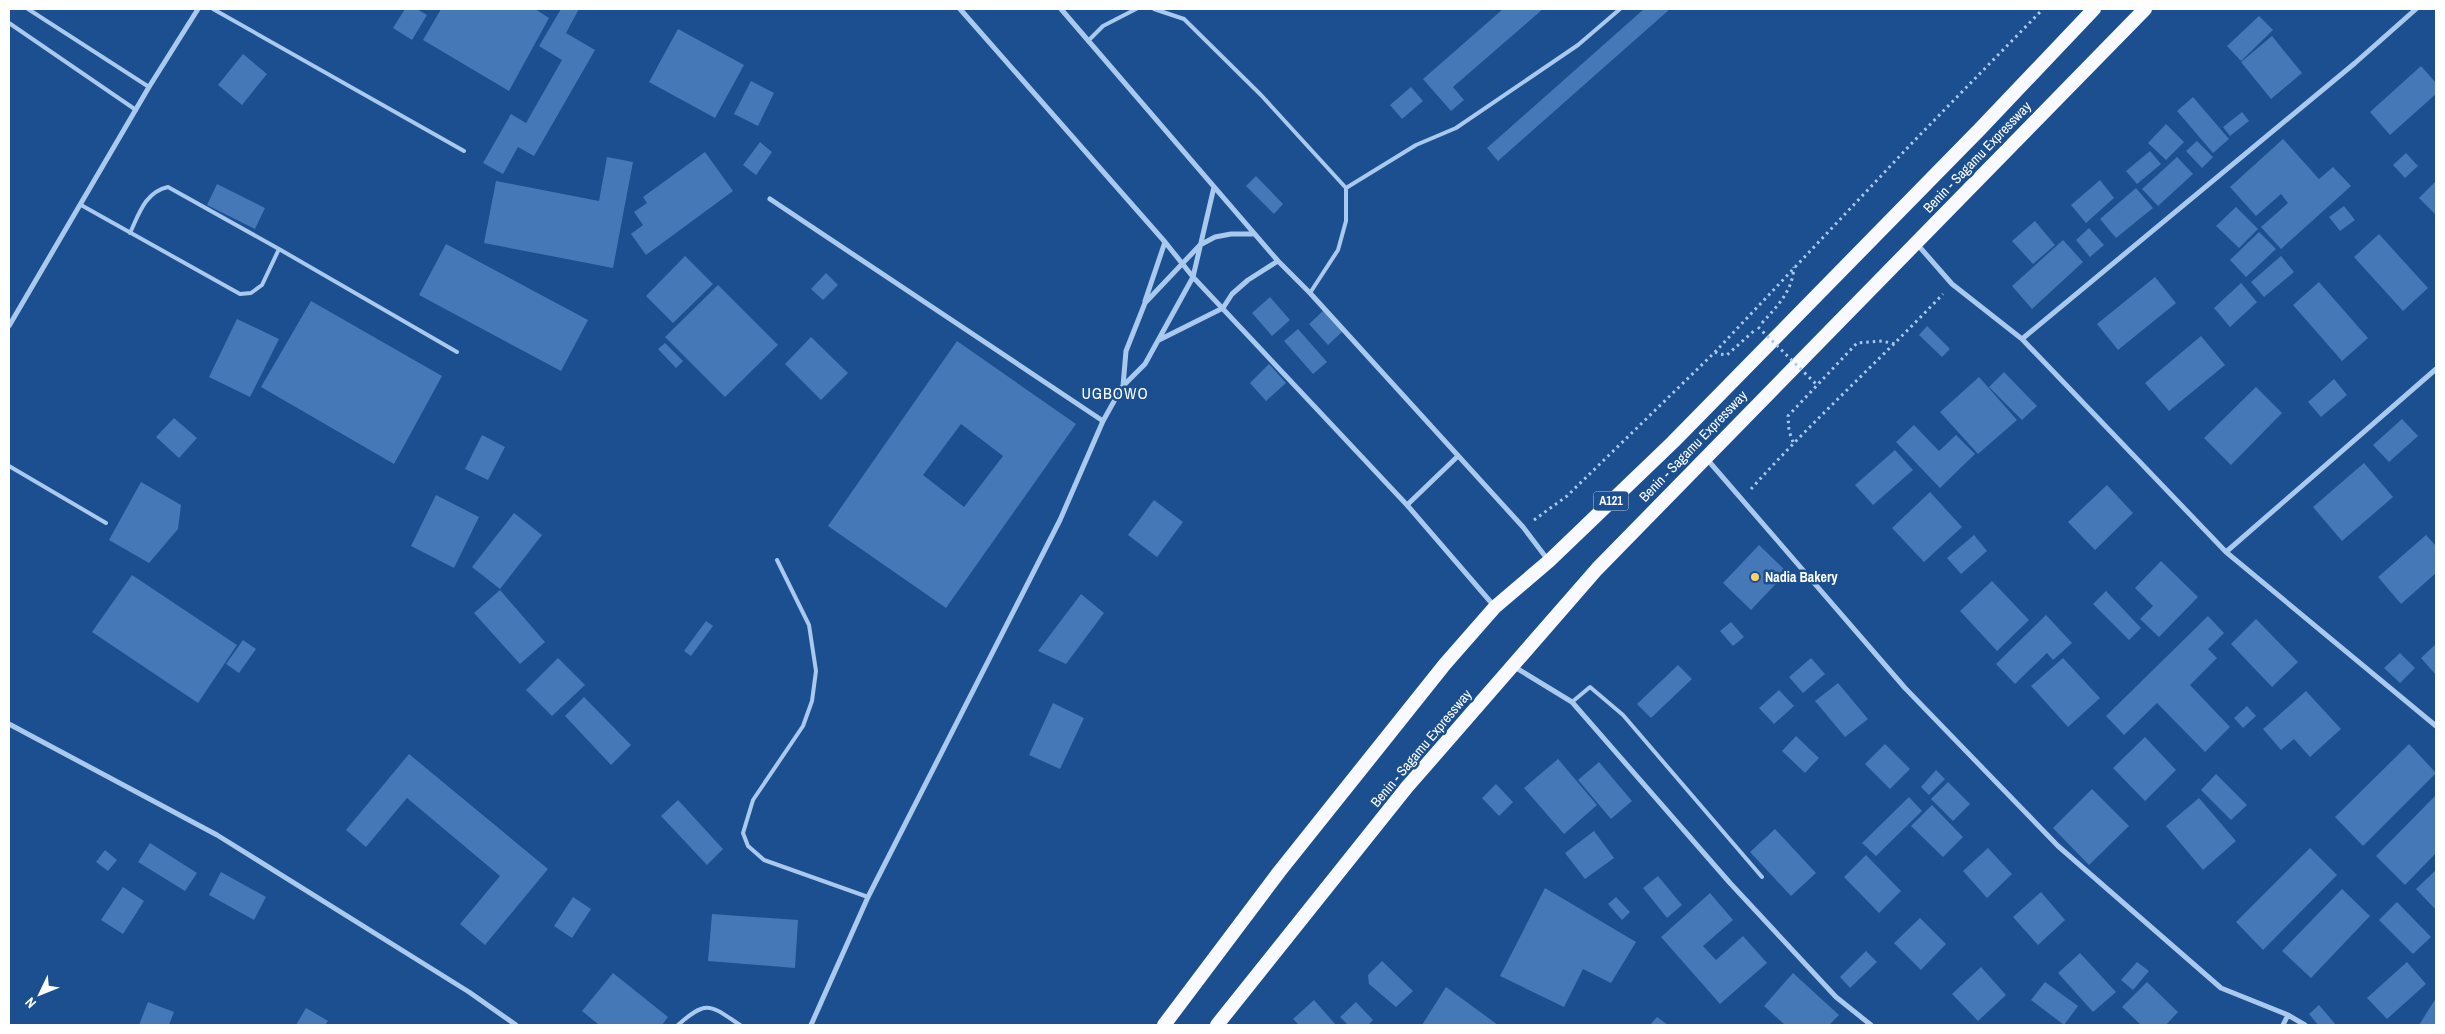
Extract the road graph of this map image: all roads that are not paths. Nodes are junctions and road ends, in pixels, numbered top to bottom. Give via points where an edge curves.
1 (28, 9) edge
2 (198, 9) edge
3 (213, 9) edge
4 (960, 9) edge
5 (1061, 9) edge
6 (1136, 9) edge
7 (1154, 9) edge
8 (1620, 9) edge
9 (2094, 9) edge
10 (2145, 9) edge
11 (2416, 9) edge
12 (9, 24) edge
13 (1088, 42) junction
14 (149, 87) junction
15 (136, 110) junction
16 (464, 151) dead end
17 (1214, 188) junction
18 (1346, 188) junction
19 (770, 199) dead end
20 (81, 205) junction
21 (130, 233) junction
22 (1254, 234) junction
23 (1165, 242) junction
24 (1916, 243) junction
25 (1200, 245) junction
26 (279, 249) junction
27 (1278, 262) junction
28 (1181, 263) junction
29 (1193, 277) junction
30 (1310, 292) junction
31 (1145, 303) junction
32 (1223, 308) junction
33 (9, 326) edge
34 (2022, 339) junction
35 (1159, 340) junction
36 (457, 352) dead end
37 (2436, 369) edge
38 (1122, 387) junction
39 (1103, 421) junction
40 (1458, 456) junction
41 (1705, 457) junction
42 (9, 466) edge
43 (1407, 505) junction
44 (106, 523) dead end
45 (2226, 552) junction
46 (777, 560) dead end
47 (1549, 561) junction
48 (1495, 608) junction
49 (1513, 666) junction
50 (1572, 702) junction
51 (9, 724) edge
52 (2436, 726) edge
53 (1762, 877) dead end
54 (868, 897) junction
55 (2288, 1015) junction
56 (516, 1025) edge
57 (678, 1025) edge
58 (740, 1025) edge
59 (811, 1025) edge
60 (1164, 1025) edge
61 (1217, 1025) edge
62 (1871, 1025) edge
63 (2283, 1025) edge
64 (2305, 1025) edge

1 - 14 lane
2 - 14 street
3 - 16 lane
4 - 23 street
5 - 13 street
6 - 13 lane via 1103,26
7 - 18 lane via 1184,19 1261,95
8 - 18 lane via 1578,45 1456,128 1416,145
9 - 47 highway, A121 via 1687,428
10 - 24 highway, Benin - Sagamu Expressway / A121
11 - 34 street
12 - 15 lane
13 - 17 street
14 - 15 street
15 - 20 street
17 - 22 street
17 - 25 street
18 - 30 lane via 1346,221 1338,250
19 - 39 street
20 - 21 lane
20 - 33 street
21 - 26 lane via 240,294 252,293 262,285
21 - 26 lane via 148,196 168,187
22 - 25 street via 1215,237
22 - 27 street
23 - 28 street
23 - 31 street
24 - 34 street via 1952,284
24 - 41 highway, Benin - Sagamu Expressway / A121
25 - 28 street
25 - 29 street
26 - 36 lane
27 - 30 street
27 - 32 street via 1248,280 1232,294
28 - 29 street
28 - 31 street
29 - 32 street
29 - 35 street
30 - 40 street
31 - 38 street via 1126,352
32 - 35 street
32 - 43 street
34 - 45 street
35 - 38 street via 1145,364
37 - 45 street
38 - 39 street
39 - 54 street via 1056,529
40 - 43 street
40 - 47 street via 1524,527
41 - 49 highway, Benin - Sagamu Expressway / A121 via 1597,569
41 - 55 street via 1905,688 2058,846 2221,988
42 - 44 lane
43 - 48 street
45 - 52 street
46 - 54 lane via 809,625 816,671 812,701 803,726 753,800 743,833 748,846 764,860
47 - 48 highway, A121
48 - 60 highway, A121 via 1445,664 1279,872
49 - 50 street
49 - 61 highway, Benin - Sagamu Expressway / A121 via 1407,787
50 - 53 lane via 1590,687 1623,716
50 - 62 street via 1836,997
51 - 56 street via 217,835 469,992
54 - 59 street
55 - 63 street
55 - 64 street
57 - 58 lane via 703,1007 716,1009

